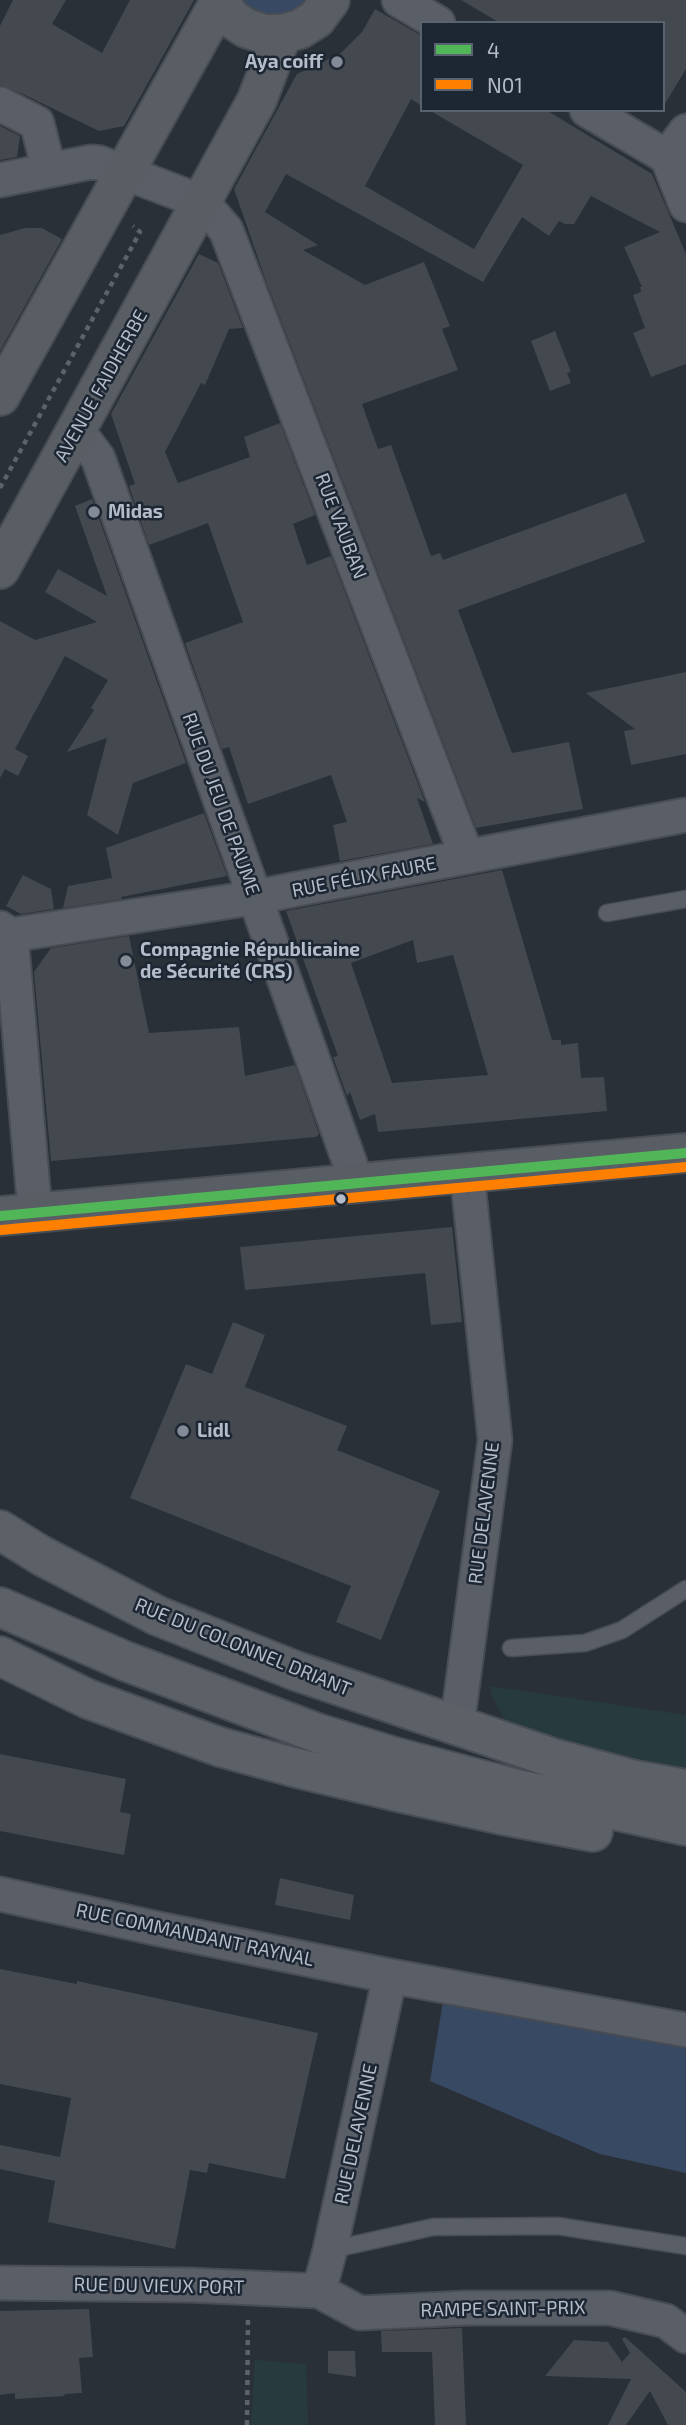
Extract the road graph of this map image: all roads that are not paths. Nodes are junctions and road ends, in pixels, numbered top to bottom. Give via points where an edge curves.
1 (330, 0) edge
2 (399, 0) edge
3 (218, 1) edge
4 (435, 21) edge
5 (282, 34) junction
6 (0, 104) edge
7 (591, 112) edge
8 (680, 152) edge
9 (49, 170) junction
10 (0, 180) edge
11 (116, 188) junction
12 (202, 202) junction
13 (686, 205) edge
14 (0, 396) edge
15 (77, 429) junction
16 (0, 569) edge
17 (686, 815) edge
18 (467, 857) junction
19 (254, 898) junction
20 (686, 899) edge
21 (607, 913) dead end
22 (6, 931) edge
23 (686, 1153) edge
24 (467, 1173) junction
25 (357, 1183) junction
26 (19, 1215) edge
27 (0, 1530) edge
28 (686, 1588) edge
29 (0, 1607) edge
30 (511, 1648) dead end
31 (0, 1656) edge
32 (457, 1726) junction
33 (686, 1789) edge
34 (686, 1826) edge
35 (686, 1849) edge
36 (0, 1894) edge
37 (390, 1976) junction
38 (686, 2030) edge
39 (686, 2246) edge
40 (330, 2250) junction
41 (0, 2283) edge
42 (318, 2291) junction
43 (686, 2336) edge

1 - 5 street via 316,19
2 - 4 street
3 - 5 street via 246,28
3 - 11 street
5 - 12 street, AVENUE FAIDHERBE via 257,100
6 - 9 street via 37,123
7 - 8 street
8 - 13 street
9 - 10 street
9 - 11 street via 91,162
11 - 12 street
11 - 14 street
12 - 15 street, AVENUE FAIDHERBE
12 - 18 street, RUE VAUBAN via 226,230
15 - 16 street, AVENUE FAIDHERBE
15 - 19 street, RUE DU JEU DE PAUME via 98,458
17 - 18 street, RUE FÉLIX FAURE
18 - 19 street, RUE FÉLIX FAURE
19 - 22 street, RUE FÉLIX FAURE
19 - 25 street, RUE DU JEU DE PAUME
20 - 21 lane
22 - 26 street via 33,1189
23 - 24 street
24 - 25 street
24 - 32 street, RUE DELAVENNE via 495,1440
25 - 26 street
27 - 32 main road, RUE DU COLONNEL DRIANT via 158,1616 296,1671
28 - 30 lane via 622,1630 584,1643
29 - 34 main road via 125,1661 317,1733 513,1788
31 - 35 main road via 88,1699 281,1764 502,1815
32 - 33 main road, RUE DU COLONNEL DRIANT via 563,1761
36 - 37 street, RUE COMMANDANT RAYNAL
37 - 38 street, RUE COMMANDANT RAYNAL
37 - 40 street, RUE DELAVENNE
39 - 40 lane via 558,2226 516,2226 433,2227
40 - 42 street, RUE DELAVENNE
41 - 42 street, RUE DU VIEUX PORT via 189,2284
42 - 43 street, RAMPE SAINT-PRIX via 360,2313 610,2308 666,2320

